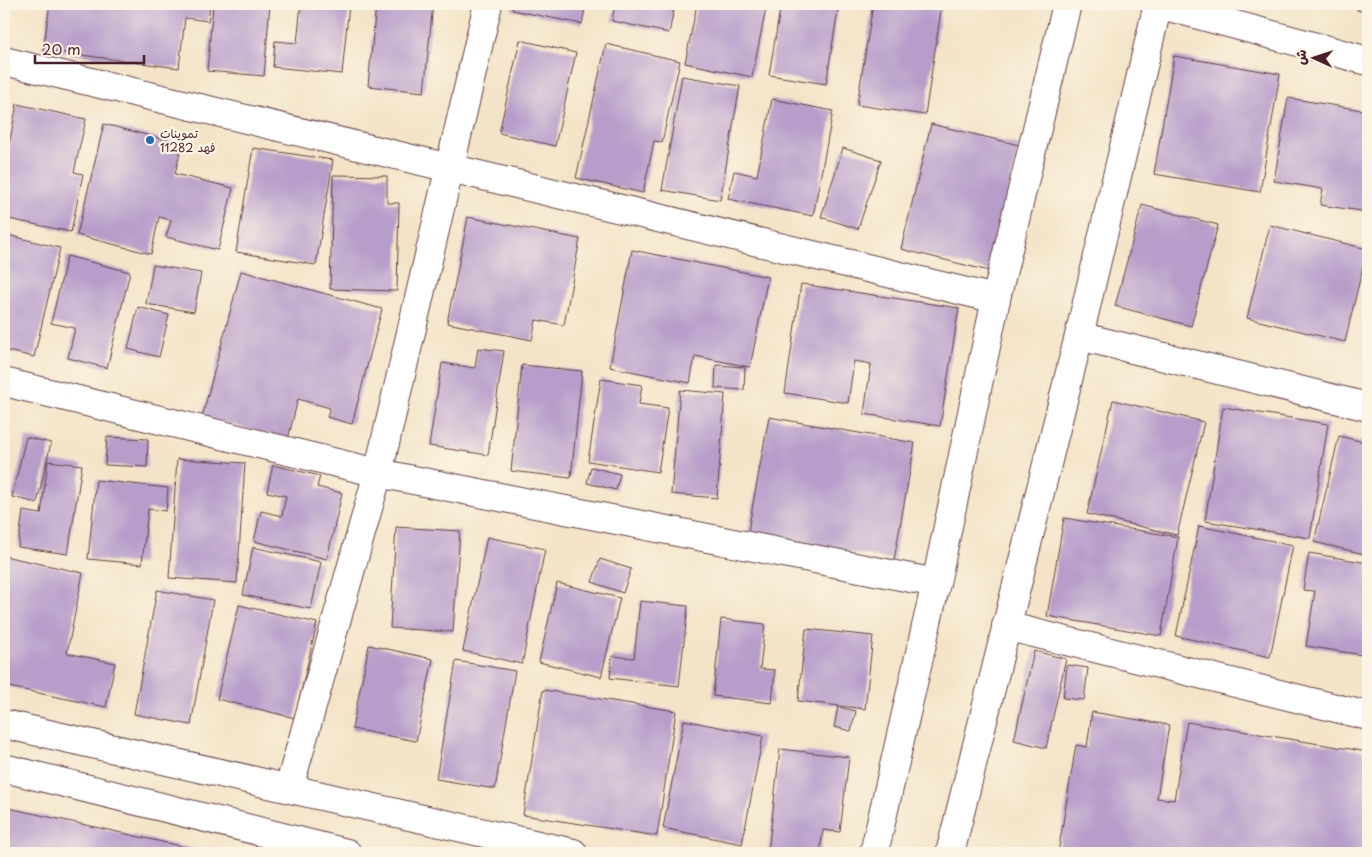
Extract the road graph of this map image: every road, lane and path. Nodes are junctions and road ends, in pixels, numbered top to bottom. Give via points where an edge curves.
1 (488, 4) edge
2 (1067, 4) edge
3 (1158, 4) edge
4 (4, 61) edge
5 (1368, 61) edge
6 (450, 168) junction
7 (996, 299) junction
8 (1079, 336) junction
9 (5, 387) edge
10 (1368, 407) edge
11 (378, 473) junction
12 (936, 583) junction
13 (1006, 626) junction
14 (1368, 716) edge
15 (4, 724) edge
16 (4, 768) edge
17 (289, 788) junction
18 (347, 853) edge
19 (573, 853) edge
20 (874, 853) edge
21 (950, 853) edge

1 - 6 street
2 - 7 street
3 - 5 street
3 - 8 street
4 - 6 street
6 - 7 street
6 - 11 street
7 - 12 street
8 - 10 street
8 - 13 street
9 - 11 street
11 - 12 street
11 - 17 street
12 - 20 street
13 - 14 street
13 - 21 street
15 - 17 street
16 - 18 street
17 - 19 street

